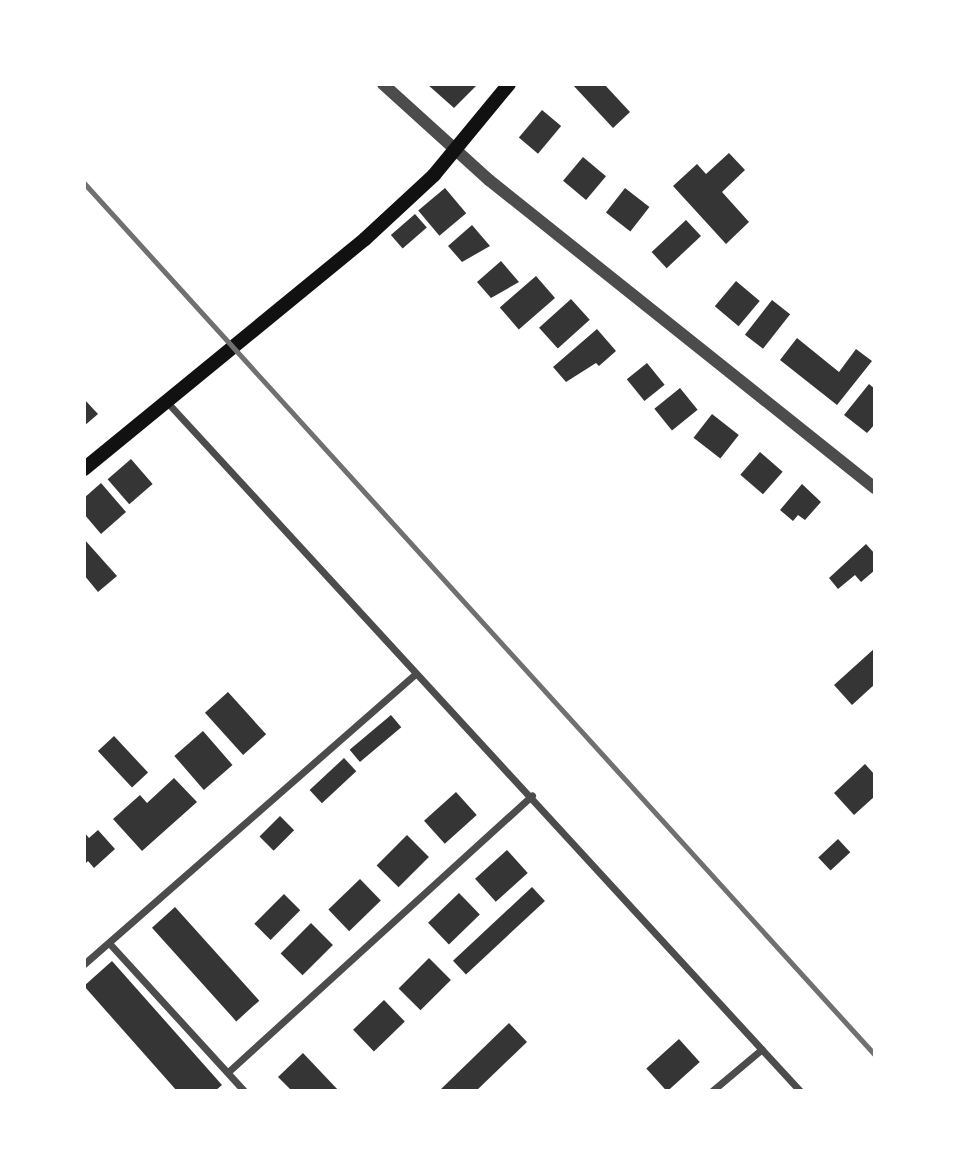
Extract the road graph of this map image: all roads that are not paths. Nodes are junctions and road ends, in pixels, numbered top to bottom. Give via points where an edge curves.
1 (383, 84) edge
2 (509, 84) edge
3 (457, 146) junction
4 (166, 401) junction
5 (84, 469) edge
6 (875, 488) edge
7 (415, 674) junction
8 (532, 795) junction
9 (109, 943) junction
10 (84, 964) edge
11 (762, 1049) junction
12 (228, 1072) junction
13 (244, 1091) edge
14 (712, 1091) edge
15 (800, 1091) edge

1 - 3 street
2 - 3 main road
3 - 4 main road via 434,175 365,239
3 - 6 street via 489,180
4 - 5 main road
4 - 7 street
7 - 8 street
7 - 9 street
8 - 11 street
8 - 12 street
9 - 10 street
9 - 12 street
11 - 14 street
11 - 15 street
12 - 13 street

